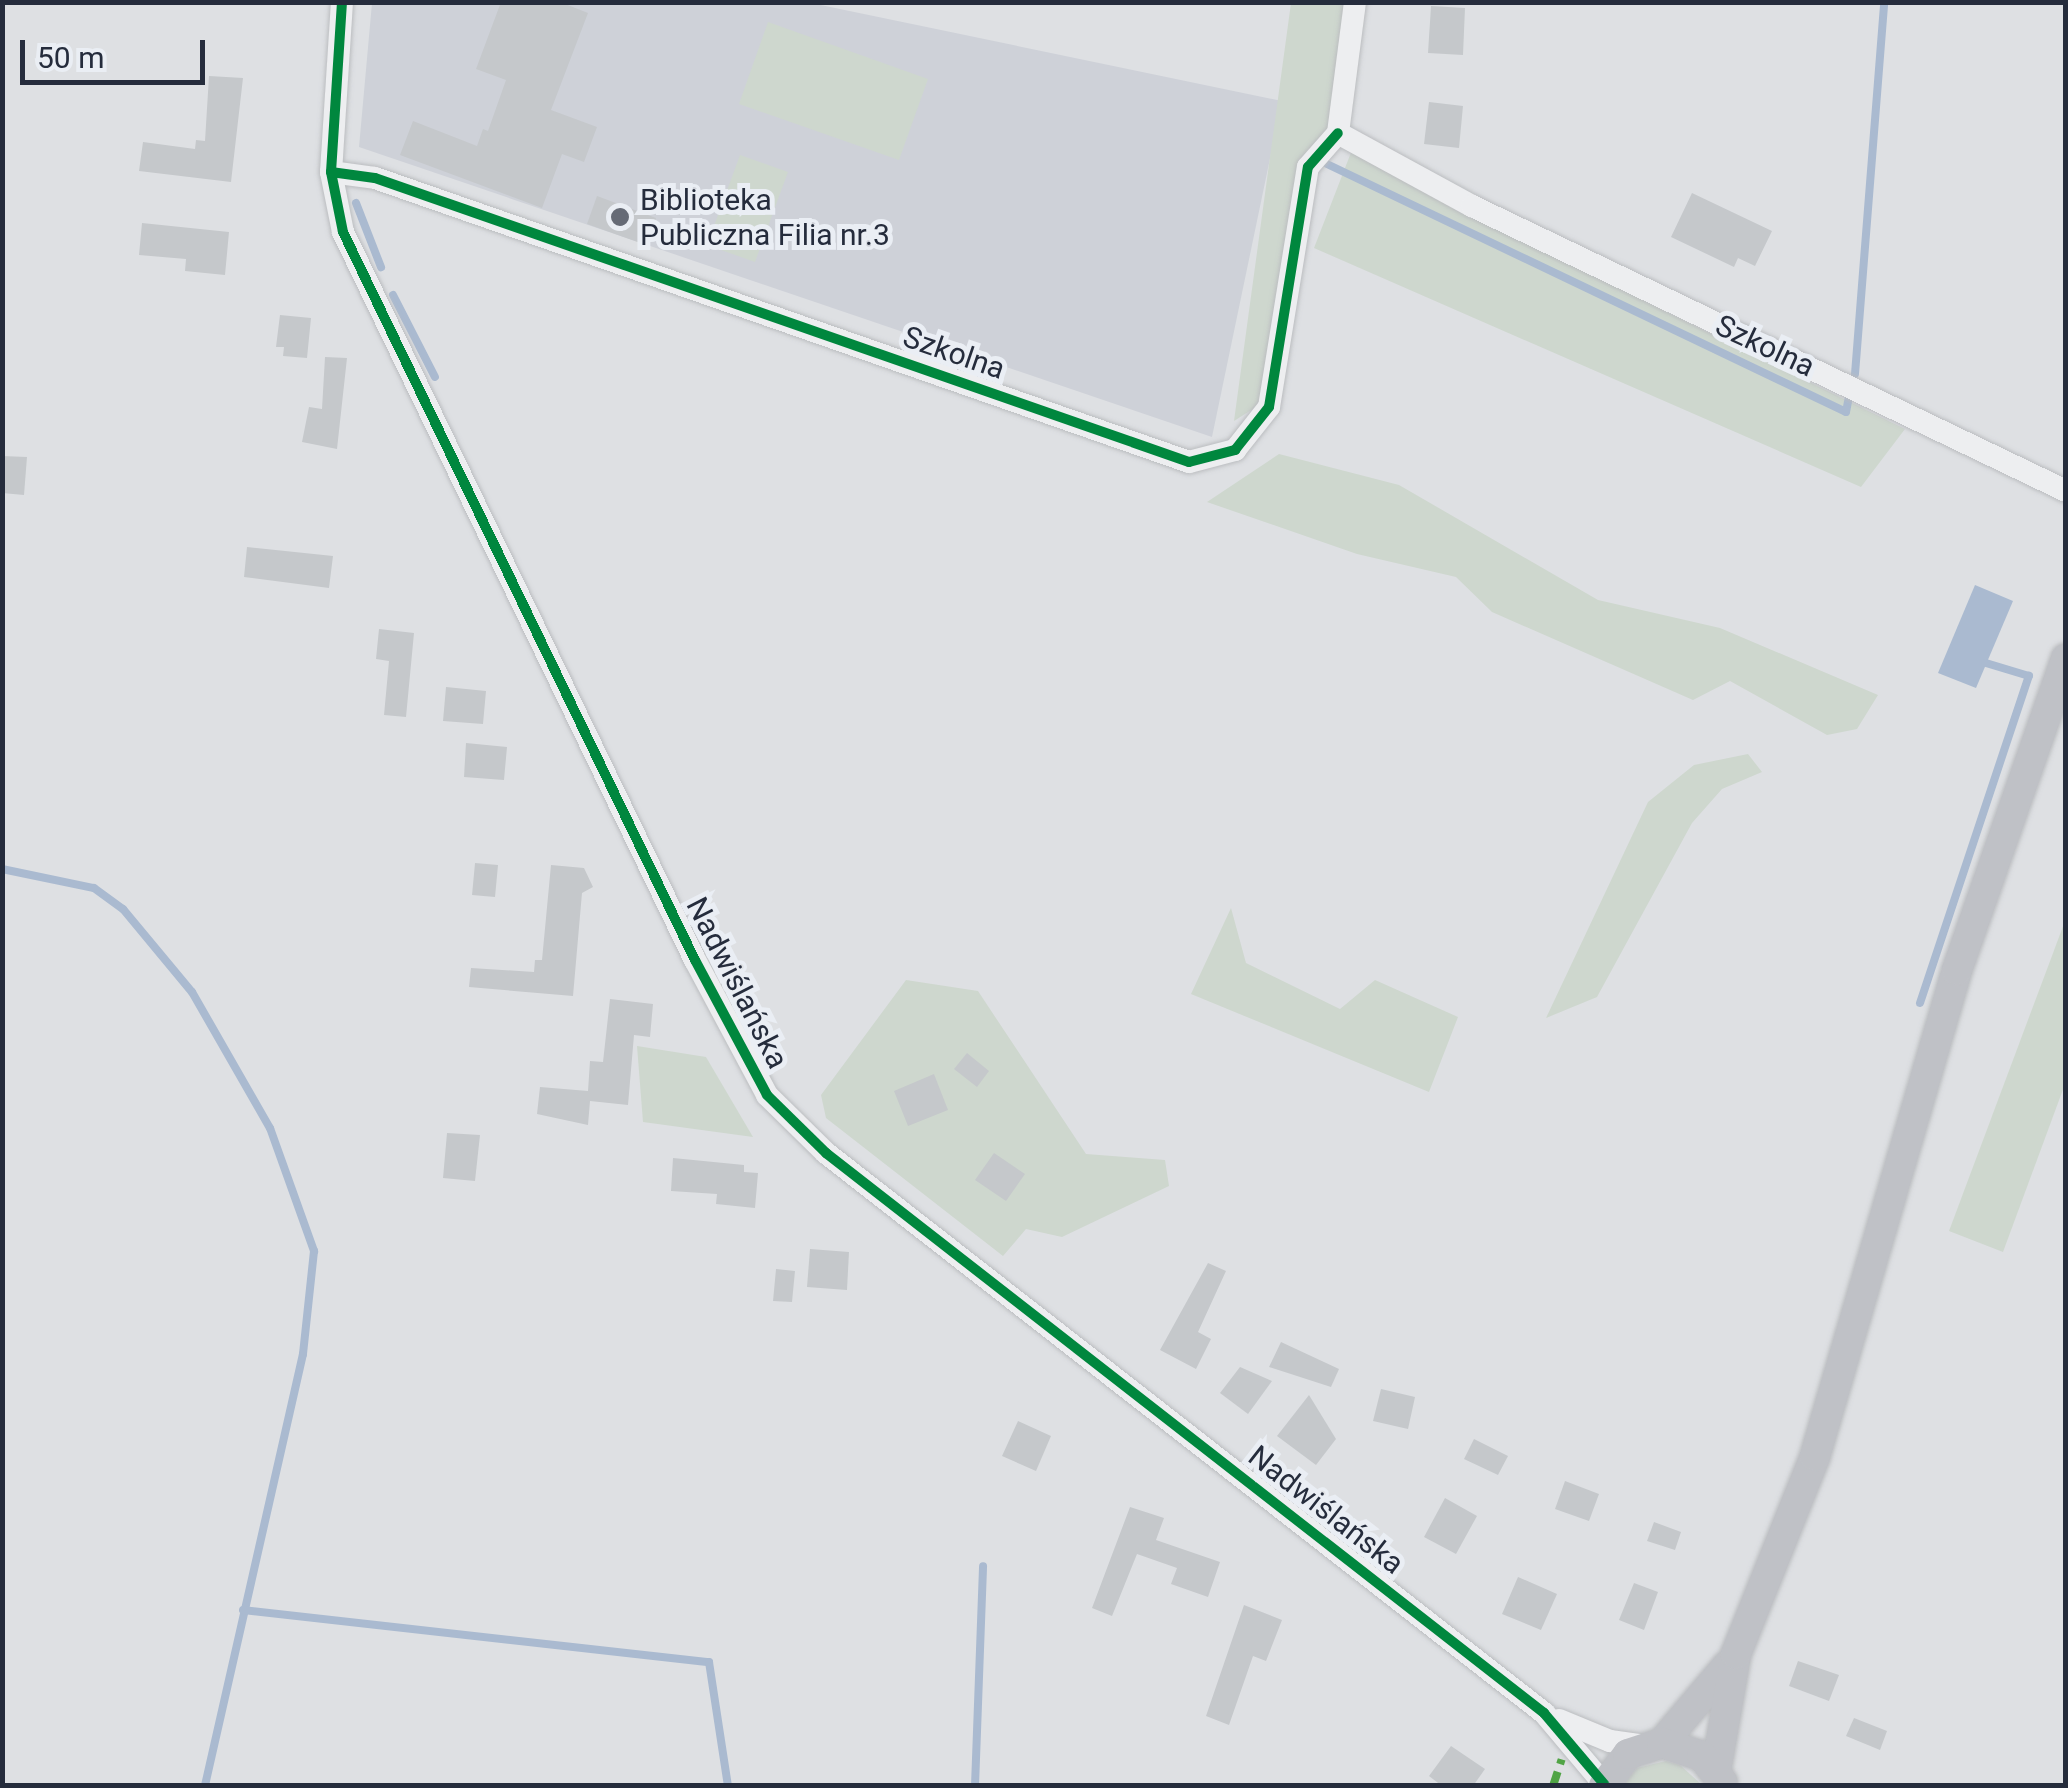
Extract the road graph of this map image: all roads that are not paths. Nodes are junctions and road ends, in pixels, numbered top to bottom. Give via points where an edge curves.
1 (342, 2) edge
2 (1355, 2) edge
3 (1338, 133) junction
4 (331, 172) junction
5 (2066, 491) edge
6 (2066, 658) edge
7 (1736, 1654) junction
8 (1544, 1713) junction
9 (1654, 1745) junction
10 (1720, 1778) edge
11 (1604, 1785) edge

1 - 4 street, Nadwiślańska
2 - 3 street
3 - 4 street, Szkolna via 1308,167 1269,407 1235,450 1189,462 374,178
3 - 5 street, Szkolna via 1472,206
4 - 8 street, Nadwiślańska via 366,290 766,1095 826,1153
6 - 7 main road via 1957,970 1815,1456
7 - 9 main road
7 - 10 main road
8 - 9 street, Nadwiślańska via 1590,1734
8 - 11 street, Nadwiślańska
9 - 10 main road via 1690,1749
9 - 11 main road via 1628,1754

